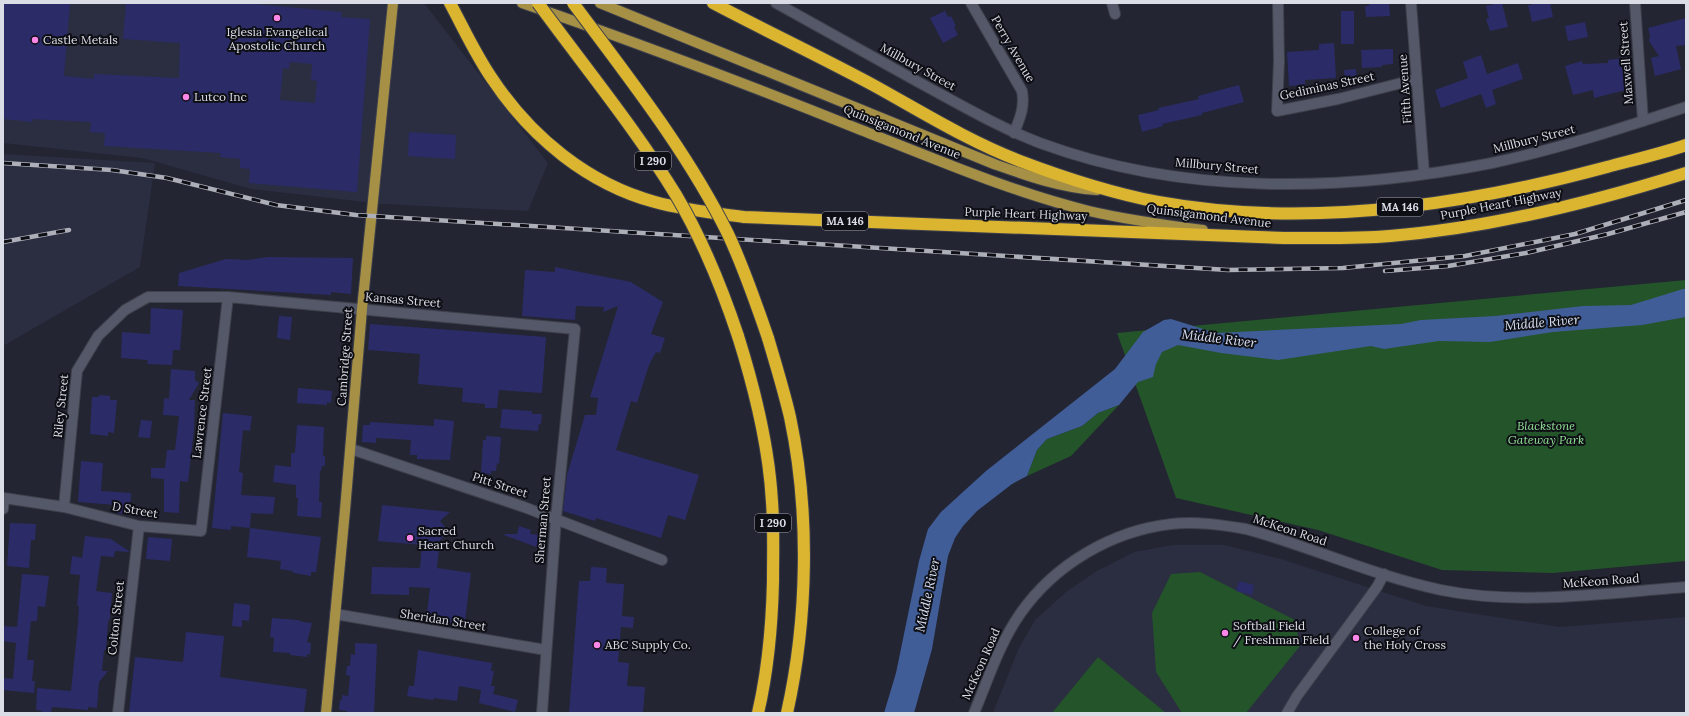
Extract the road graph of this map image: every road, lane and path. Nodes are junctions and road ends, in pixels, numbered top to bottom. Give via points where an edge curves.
1 (393, 3) edge
2 (450, 3) edge
3 (522, 3) edge
4 (538, 3) edge
5 (573, 3) edge
6 (600, 3) edge
7 (713, 3) edge
8 (776, 3) edge
9 (971, 3) edge
10 (1112, 3) edge
11 (1278, 3) edge
12 (1411, 3) edge
13 (1635, 3) edge
14 (1115, 14) dead end
15 (1417, 79) junction
16 (1686, 107) edge
17 (1643, 121) junction
18 (1014, 133) junction
19 (1686, 144) edge
20 (1424, 173) junction
21 (1686, 173) edge
22 (1109, 191) junction
23 (1284, 238) junction
24 (228, 297) junction
25 (362, 309) junction
26 (575, 329) joint
27 (351, 450) junction
28 (64, 507) junction
29 (3, 508) edge
30 (556, 518) junction
31 (139, 526) junction
32 (201, 531) joint
33 (662, 560) dead end
34 (1384, 574) junction
35 (1686, 587) edge
36 (335, 614) junction
37 (546, 650) junction
38 (118, 713) edge
39 (326, 713) edge
40 (542, 713) edge
41 (758, 713) edge
42 (787, 713) edge
43 (974, 713) edge
44 (1287, 713) edge

1 - 25 main road, Cambridge Street
2 - 23 highway, Purple Heart Highway / MA 146 via 492,80 515,110 552,146 589,173 654,202 744,217
3 - 23 main road, Quinsigamond Avenue via 680,59 960,169 1045,199 1155,224 1234,235
4 - 41 highway, I 290, bridge via 625,121 676,196 722,290 752,381 768,461 774,540 767,669
5 - 42 highway, I 290, bridge via 656,116 698,181 743,267 768,338 790,418 802,519 800,634
6 - 22 main road, Quinsigamond Avenue via 994,164 1076,189
7 - 22 highway, Purple Heart Highway / MA 146 via 991,149
8 - 18 street, Millbury Street
9 - 18 street, Perry Avenue via 1022,91 1022,113
10 - 14 street
11 - 15 street, Gediminas Street via 1277,111
12 - 15 street, Fifth Avenue
13 - 17 street, Maxwell Street
15 - 20 street, Fifth Avenue
16 - 17 street, Millbury Street
17 - 20 street, Millbury Street via 1534,153 1491,163
18 - 20 street, Millbury Street via 1102,162 1135,170 1196,178 1294,184
19 - 22 highway, Purple Heart Highway / MA 146 via 1572,177 1410,207 1308,213 1254,212 1208,209
21 - 23 highway, Purple Heart Highway / MA 146 via 1601,197 1492,222 1390,236
24 - 25 street, Kansas Street
24 - 28 street, Riley Street via 148,297 125,310 98,336 77,371
24 - 32 street, Lawrence Street
25 - 26 street, Kansas Street
25 - 27 main road, Cambridge Street
26 - 30 street, Sherman Street
27 - 30 street, Pitt Street
27 - 36 main road, Cambridge Street
28 - 29 street, D Street via 4,498
28 - 31 street, D Street
30 - 33 street, Pitt Street
30 - 37 street, Sherman Street
31 - 32 street, D Street
31 - 38 street, Colton Street
34 - 35 street, McKeon Road via 1442,590 1528,598
34 - 43 street, McKeon Road via 1234,527 1182,524 1158,526 1132,533 1082,556 1059,572 1038,592 1020,614 1005,639
34 - 44 street
36 - 37 street, Sheridan Street
36 - 39 main road, Cambridge Street
37 - 40 street, Sherman Street

